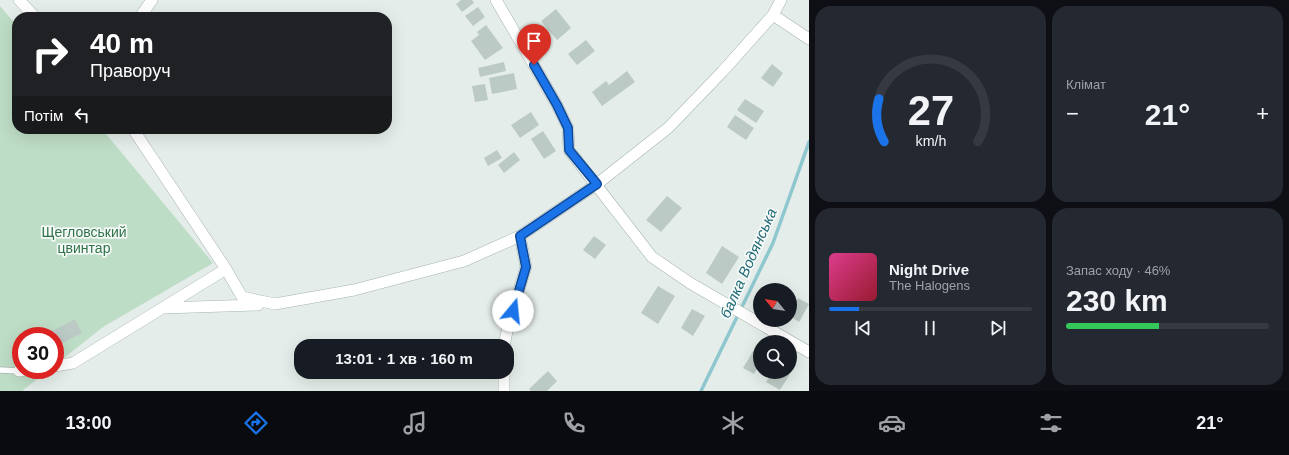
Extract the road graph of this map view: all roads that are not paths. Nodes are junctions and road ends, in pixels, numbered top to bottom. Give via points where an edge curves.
1 (19, 0) edge
2 (152, 0) edge
3 (496, 0) edge
4 (781, 0) edge
5 (30, 12) edge
6 (144, 12) edge
7 (773, 14) junction
8 (809, 39) edge
9 (135, 134) edge
10 (597, 184) junction
11 (520, 236) junction
12 (226, 269) junction
13 (275, 304) junction
14 (161, 308) junction
15 (505, 339) edge
16 (809, 352) edge
17 (64, 364) edge
18 (0, 370) edge
19 (12, 370) edge
20 (504, 379) edge
21 (504, 391) edge

1 - 5 street
2 - 6 street
3 - 10 street via 557,105 568,128 569,150
4 - 7 street
7 - 8 street
7 - 10 street via 668,128
9 - 12 street
10 - 11 street
10 - 16 street via 652,257 690,283
11 - 13 street via 464,261 354,290
11 - 15 street via 526,267
12 - 13 street via 242,297
12 - 14 street
13 - 14 street
14 - 17 street via 73,363
18 - 19 lane
20 - 21 street

